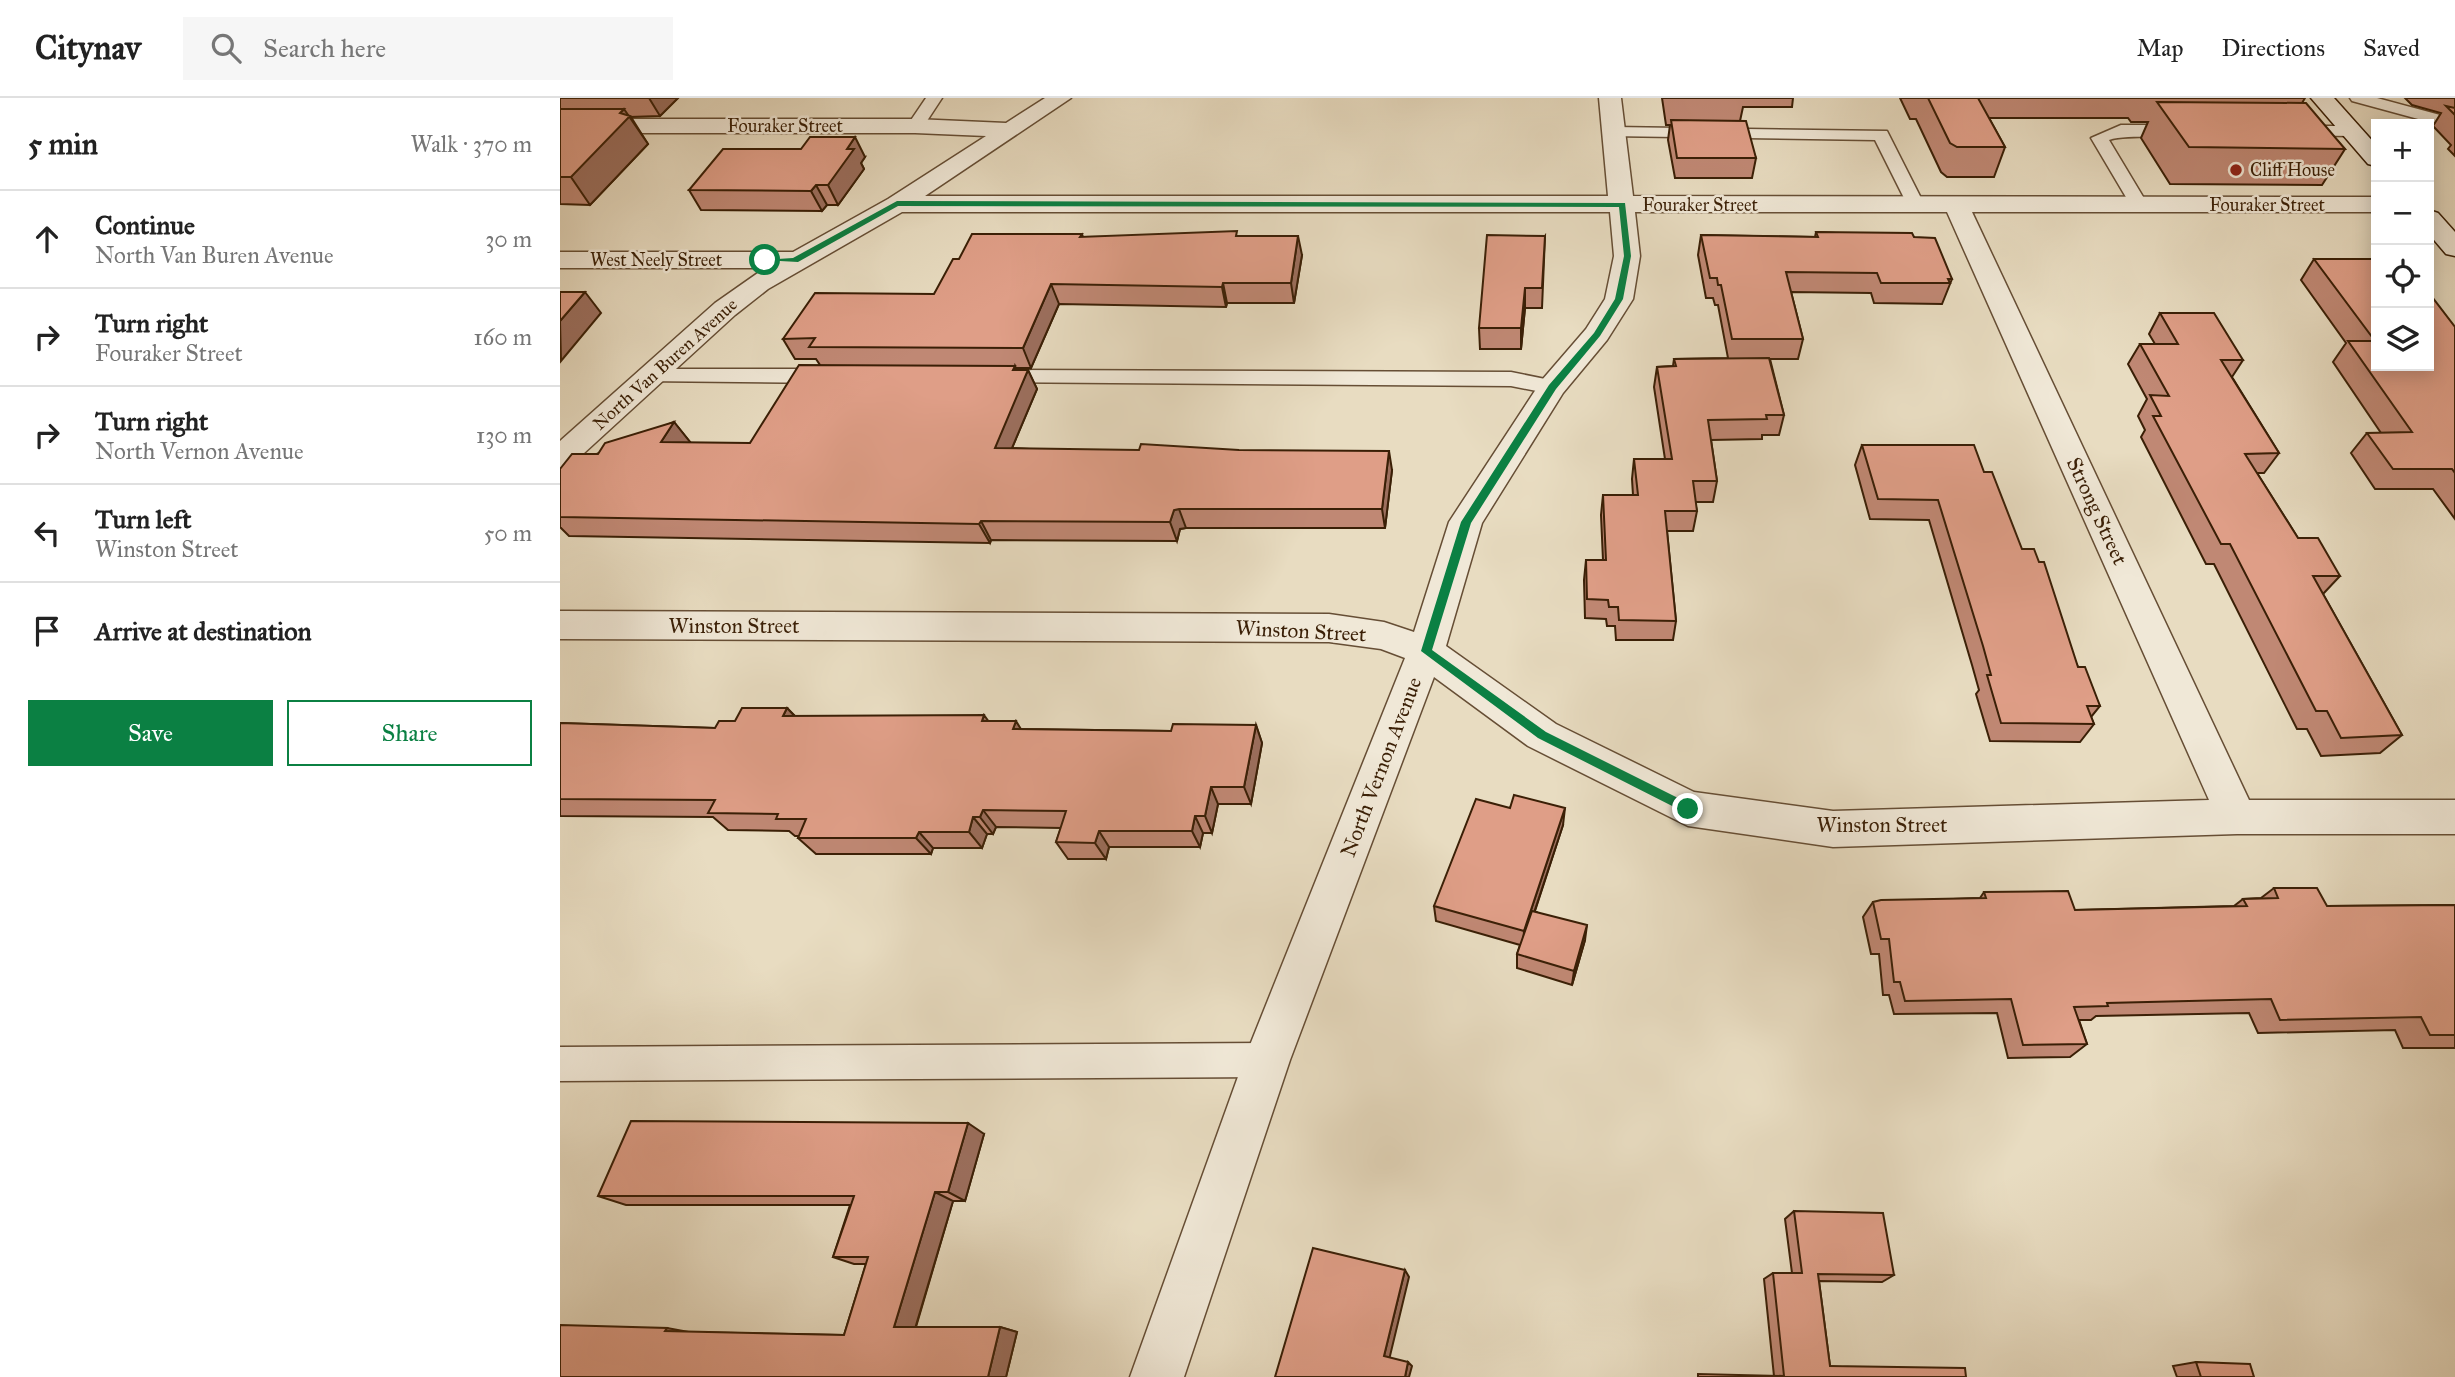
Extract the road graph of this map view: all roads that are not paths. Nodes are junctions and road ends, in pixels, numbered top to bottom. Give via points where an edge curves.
1 (934, 98) edge
2 (1060, 98) edge
3 (2322, 98) edge
4 (2358, 98) edge
5 (1612, 115) edge
6 (2455, 124) edge
7 (560, 126) edge
8 (915, 126) junction
9 (1010, 130) junction
10 (2200, 130) edge
11 (2267, 131) edge
12 (2351, 131) junction
13 (2371, 153) edge
14 (897, 204) junction
15 (1956, 204) junction
16 (2371, 204) edge
17 (1622, 205) junction
18 (2139, 205) junction
19 (1916, 206) junction
20 (2434, 224) edge
21 (2455, 248) edge
22 (560, 260) edge
23 (795, 260) junction
24 (650, 376) junction
25 (844, 376) edge
26 (969, 377) edge
27 (1552, 387) junction
28 (572, 436) edge
29 (560, 458) edge
30 (560, 625) edge
31 (1426, 651) junction
32 (2238, 817) junction
33 (2455, 817) edge
34 (1267, 1060) junction
35 (560, 1064) edge
36 (1157, 1377) edge

1 - 8 lane
2 - 9 street, North Van Buren Avenue
3 - 12 street
4 - 6 lane
5 - 17 street, North Vernon Avenue
5 - 19 lane via 1881,135
7 - 8 street, Fouraker Street
8 - 9 street, Fouraker Street
9 - 14 street, North Van Buren Avenue
10 - 18 lane via 2121,130 2099,138
11 - 12 lane
12 - 13 street
14 - 17 street, Fouraker Street
14 - 23 street, North Van Buren Avenue
15 - 18 street, Fouraker Street
15 - 19 street, Fouraker Street
15 - 32 street, Strong Street
16 - 18 street, Fouraker Street
17 - 19 street, Fouraker Street
17 - 27 street, North Vernon Avenue via 1628,256 1619,299 1597,334
20 - 21 street
22 - 23 street, West Neely Street
23 - 24 street, North Van Buren Avenue via 725,309
24 - 25 lane
24 - 28 street, North Van Buren Avenue
26 - 27 lane via 1511,379
27 - 31 street, North Vernon Avenue via 1466,522
28 - 29 street, North Van Buren Avenue
30 - 31 street, Winston Street via 1329,628 1384,636
31 - 32 street, Winston Street via 1542,735 1688,809 1833,829
31 - 34 street, North Vernon Avenue
32 - 33 street, Winston Street
34 - 35 lane
34 - 36 street, North Vernon Avenue

